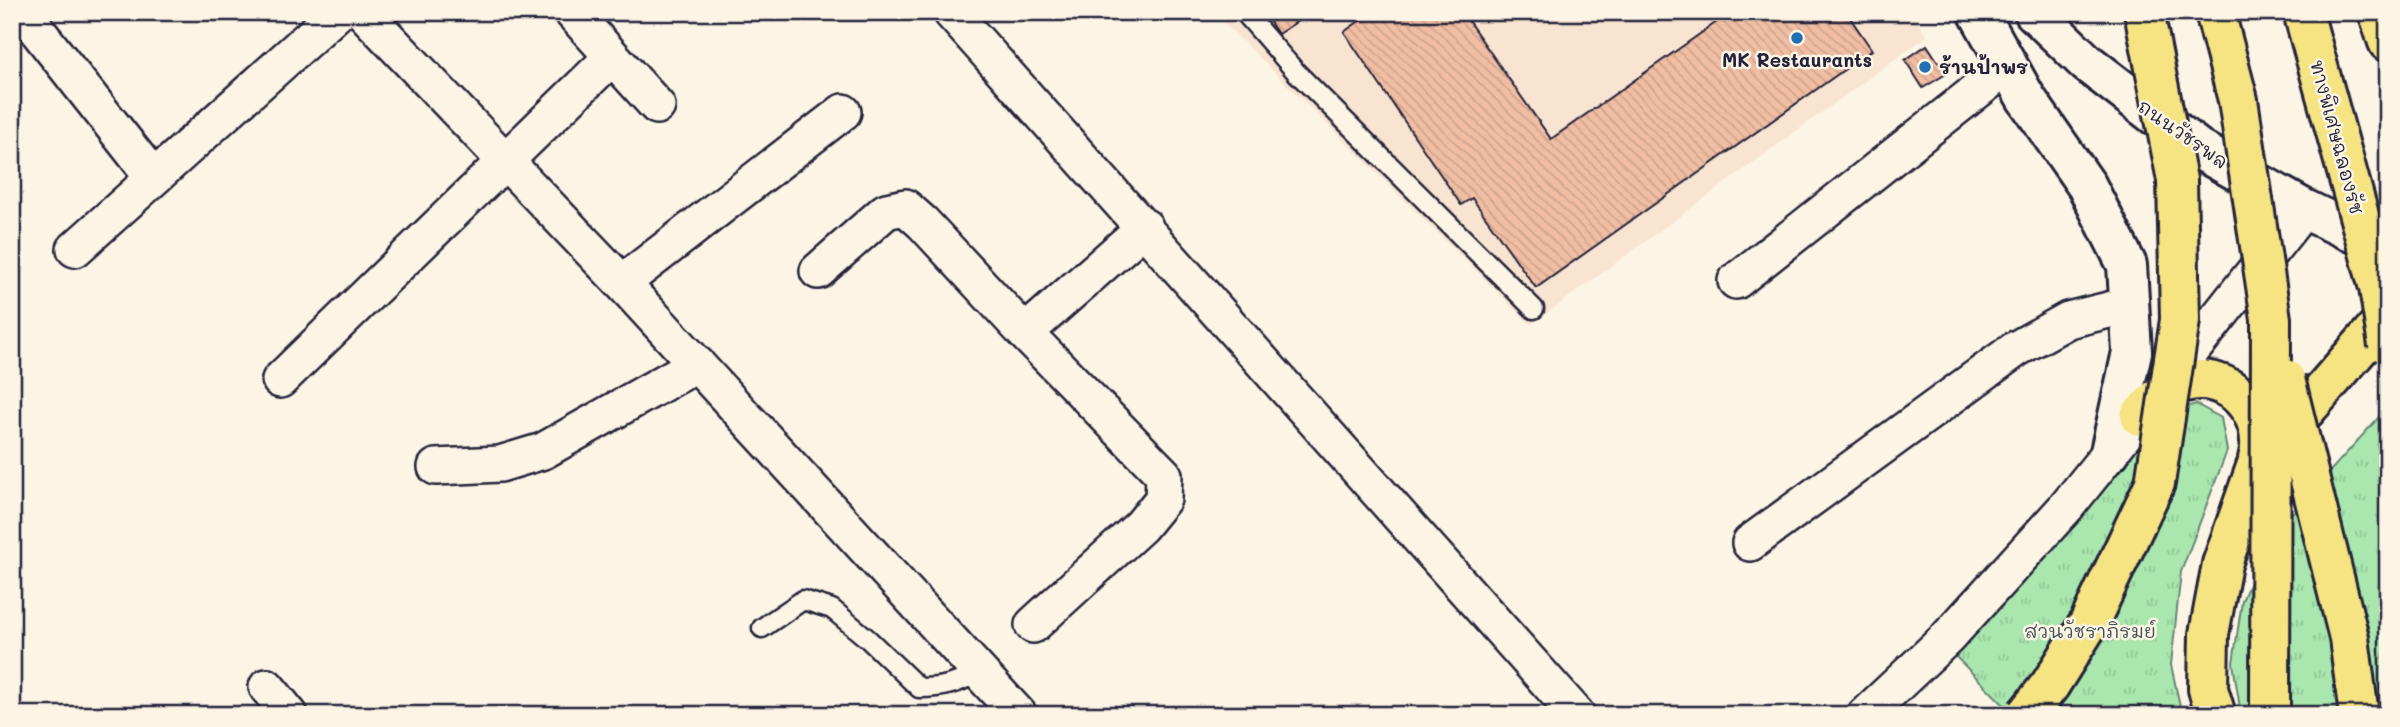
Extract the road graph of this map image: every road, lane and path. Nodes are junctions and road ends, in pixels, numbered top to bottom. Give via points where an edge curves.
1 (27, 12) edge
2 (338, 12) edge
3 (363, 12) edge
4 (572, 12) edge
5 (951, 12) edge
6 (1244, 12) edge
7 (1978, 12) edge
8 (2034, 12) edge
9 (2144, 12) edge
10 (2215, 12) edge
11 (2303, 12) edge
12 (2378, 12) edge
13 (2388, 42) edge
14 (611, 58) junction
15 (2007, 67) junction
16 (657, 106) dead end
17 (843, 112) dead end
18 (506, 160) junction
19 (153, 177) junction
20 (2304, 209) junction
21 (1145, 227) junction
22 (75, 249) dead end
23 (2388, 249) edge
24 (818, 271) dead end
25 (1736, 281) dead end
26 (622, 283) junction
27 (2129, 305) junction
28 (1534, 309) dead end
29 (2388, 315) edge
30 (2271, 319) junction
31 (1025, 333) junction
32 (2388, 345) edge
33 (697, 364) junction
34 (280, 380) dead end
35 (2140, 416) junction
36 (2110, 452) junction
37 (436, 467) dead end
38 (2256, 467) junction
39 (1750, 543) dead end
40 (1033, 625) dead end
41 (762, 628) dead end
42 (979, 671) junction
43 (267, 687) dead end
44 (290, 715) edge
45 (1019, 715) edge
46 (1577, 715) edge
47 (1865, 715) edge
48 (2026, 715) edge
49 (2216, 715) edge
50 (2270, 715) edge
51 (2359, 715) edge

1 - 19 street
2 - 19 street
3 - 18 street
4 - 14 street
5 - 21 street
6 - 28 lane via 1296,72
7 - 15 main road
8 - 20 main road, ถนนวัชรพล via 2087,63 2200,150
9 - 48 main road, bridge via 2177,180 2180,320 2155,483 2089,623
10 - 30 main road, bridge via 2238,100
11 - 32 main road, ทางพิเศษฉลองรัช, bridge via 2379,288
12 - 13 main road
14 - 16 street
14 - 18 street
15 - 25 street
15 - 27 main road via 2087,186 2127,265
17 - 26 street
18 - 26 street
18 - 34 street
19 - 22 street
20 - 23 main road, ถนนวัชรพล
20 - 35 street
21 - 31 street
21 - 46 street
24 - 31 street via 886,211 905,207
26 - 33 street
27 - 36 main road via 2132,352
27 - 39 street via 2068,320 2016,349
29 - 38 main road
30 - 50 main road, bridge
30 - 51 main road, bridge via 2349,638
31 - 40 street via 1164,475 1163,499 1141,526
33 - 37 street via 543,451 500,464
33 - 42 street
35 - 36 street
35 - 38 main road via 2168,388 2205,380 2224,385 2253,410 2260,428
36 - 47 street via 1947,638
38 - 49 main road via 2222,565 2208,634 2208,689
41 - 42 lane via 803,600 832,609 919,688 962,683
42 - 45 street
43 - 44 street

